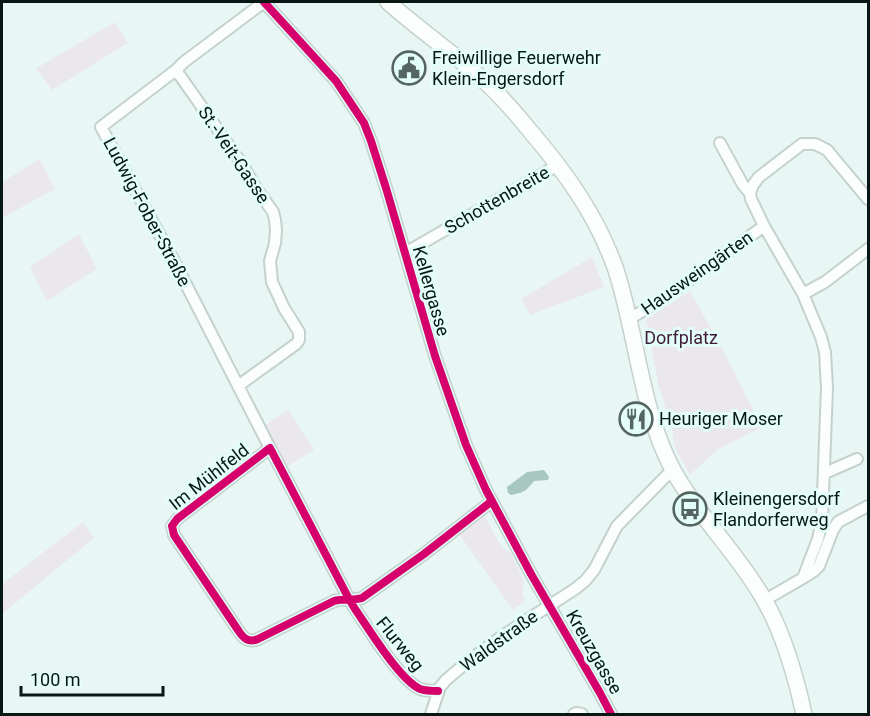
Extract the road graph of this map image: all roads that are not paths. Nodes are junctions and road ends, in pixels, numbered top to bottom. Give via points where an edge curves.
1 (264, 2) edge
2 (388, 2) edge
3 (176, 70) junction
4 (720, 143) dead end
5 (558, 165) junction
6 (750, 193) junction
7 (868, 199) edge
8 (764, 226) junction
9 (868, 249) edge
10 (405, 253) junction
11 (803, 294) junction
12 (630, 319) junction
13 (238, 386) junction
14 (270, 448) junction
15 (857, 459) dead end
16 (673, 469) junction
17 (825, 473) junction
18 (492, 501) junction
19 (868, 506) edge
20 (803, 578) junction
21 (349, 599) junction
22 (765, 600) junction
23 (549, 605) junction
24 (438, 691) junction
25 (435, 713) edge
26 (574, 714) edge
27 (582, 714) edge
28 (611, 714) edge
29 (804, 714) edge

1 - 3 street, Ludwig-Fober-Straße
1 - 10 street, Kellergasse via 336,81 364,123
2 - 5 main road via 486,82
3 - 13 street, St.-Veit-Gasse via 273,212 276,230 270,261 272,282 299,332 296,344
3 - 13 street, Ludwig-Fober-Straße via 101,127
4 - 6 street, Hausweingärten
5 - 10 street, Schottenbreite
5 - 12 main road via 596,223
6 - 7 street via 762,174 802,144 812,143 827,150
6 - 8 street, Hausweingärten
8 - 11 street, Hausweingärten
8 - 12 street, Hausweingärten
9 - 11 street
10 - 18 street, Kellergasse via 466,445
11 - 17 street, Hausweingärten via 826,360
12 - 16 main road via 650,409
13 - 14 street, Ludwig-Fober-Straße
14 - 21 street, Im Mühlfeld
14 - 21 street, Im Mühlfeld via 177,519 172,526 174,535 248,640 258,639 334,601
15 - 17 street
16 - 22 main road
16 - 23 street, Waldstraße via 617,526 589,576
17 - 20 street, Hausweingärten via 820,532
18 - 21 street, Im Mühlfeld via 372,591
18 - 23 street, Kellergasse
19 - 20 street via 838,522 819,566
20 - 22 street
21 - 24 street, Flurweg via 400,672 419,688
22 - 29 main road via 784,646
23 - 24 street, Waldstraße via 471,658
23 - 28 street, Kreuzgasse
24 - 25 street, Waldstraße
26 - 27 street

